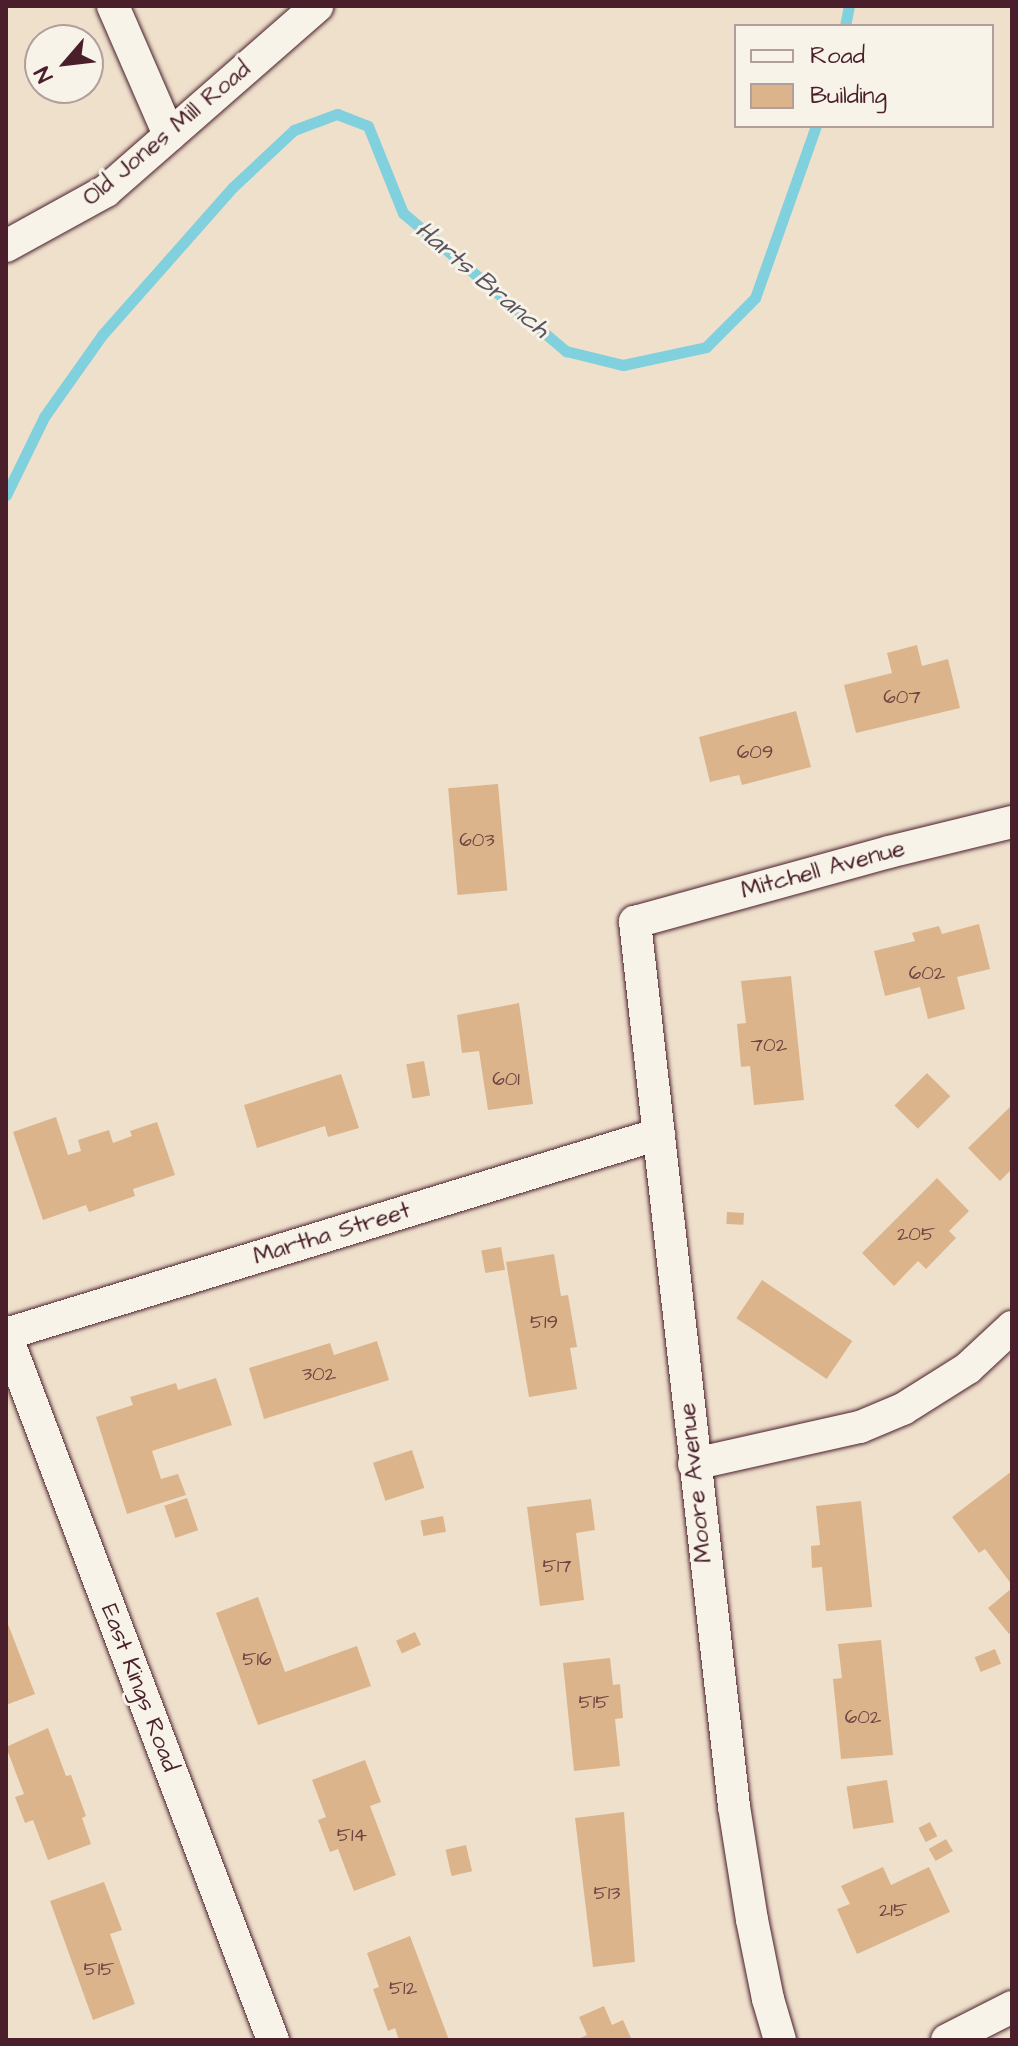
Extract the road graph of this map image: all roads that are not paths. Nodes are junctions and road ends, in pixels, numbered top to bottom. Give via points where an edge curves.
1 (113, 6) edge
2 (317, 6) edge
3 (169, 135) junction
4 (6, 246) edge
5 (1012, 822) edge
6 (635, 922) joint
7 (659, 1134) junction
8 (1012, 1327) edge
9 (6, 1334) edge
10 (694, 1464) junction
11 (1012, 2007) edge
12 (273, 2040) edge
13 (780, 2040) edge
14 (947, 2040) edge

1 - 3 street
2 - 3 street, Old Jones Mill Road
3 - 4 street, Old Jones Mill Road via 106,191
5 - 6 street, Mitchell Avenue
6 - 7 street, Moore Avenue
7 - 9 street, Martha Street
7 - 10 street, Moore Avenue
8 - 10 street via 968,1368 903,1409 860,1427
9 - 12 street, East Kings Road
10 - 13 street, Moore Avenue via 734,1806 752,1920
11 - 14 street

